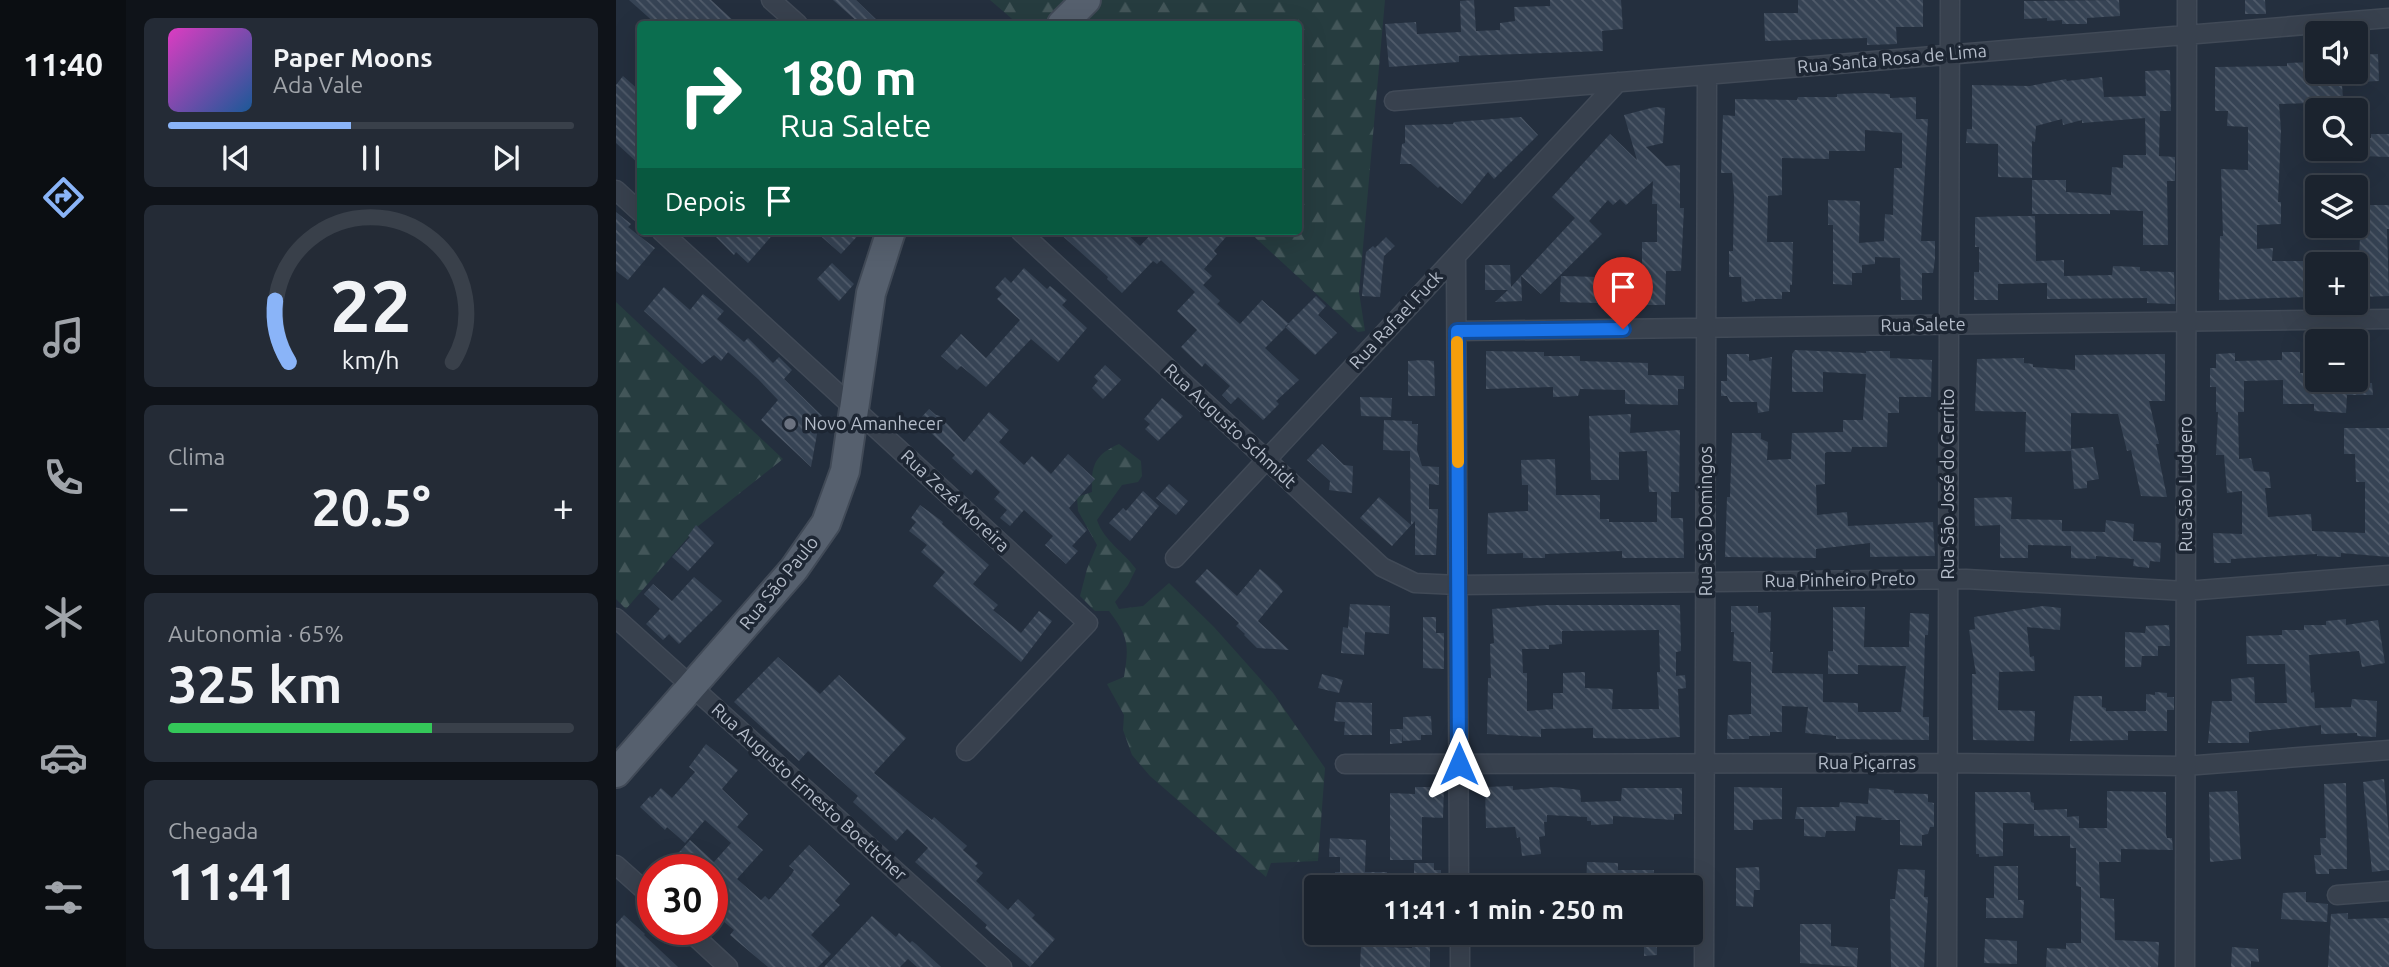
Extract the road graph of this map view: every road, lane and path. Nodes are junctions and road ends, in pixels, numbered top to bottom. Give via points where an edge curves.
1 (771, 0) edge
2 (1086, 0) edge
3 (1950, 0) edge
4 (2187, 0) edge
5 (2389, 18) edge
6 (794, 21) edge
7 (1065, 21) edge
8 (2187, 35) junction
9 (1950, 55) junction
10 (1707, 75) junction
11 (1618, 82) junction
12 (1394, 101) dead end
13 (616, 190) edge
14 (637, 209) edge
15 (665, 235) edge
16 (890, 235) edge
17 (1024, 235) edge
18 (1456, 256) junction
19 (2389, 319) edge
20 (2187, 322) junction
21 (1949, 325) junction
22 (1706, 328) junction
23 (1457, 331) junction
24 (855, 409) junction
25 (1266, 460) junction
26 (1175, 558) dead end
27 (2389, 575) edge
28 (1948, 579) junction
29 (1705, 582) junction
30 (1458, 585) junction
31 (2186, 591) junction
32 (616, 618) edge
33 (693, 687) junction
34 (2389, 750) edge
35 (966, 751) dead end
36 (1705, 763) junction
37 (1947, 763) junction
38 (1345, 764) dead end
39 (1459, 764) junction
40 (2185, 766) junction
41 (616, 773) edge
42 (616, 865) edge
43 (1460, 875) edge
44 (637, 884) edge
45 (2389, 891) edge
46 (2337, 895) dead end
47 (705, 945) edge
48 (1460, 945) edge
49 (729, 967) edge
50 (1002, 967) edge
51 (1460, 967) edge
52 (1704, 967) edge
53 (1947, 967) edge
54 (2185, 967) edge

1 - 6 street
2 - 7 main road
3 - 9 street, Rua São José do Cerrito
4 - 8 street, Rua São Ludgero
5 - 8 street, Rua Santa Rosa de Lima
8 - 9 street, Rua Santa Rosa de Lima
8 - 20 street, Rua São Ludgero
9 - 10 street, Rua Santa Rosa de Lima
9 - 21 street, Rua São José do Cerrito
10 - 11 street, Rua Santa Rosa de Lima
10 - 22 street, Rua São Domingos
11 - 12 street, Rua Santa Rosa de Lima
11 - 18 street, Rua Rafael Fuck
13 - 14 street
15 - 24 street, Rua Zezé Moreira
16 - 24 main road, Rua São Paulo via 871,293
17 - 25 street, Rua Augusto Schmidt
18 - 23 street
18 - 25 street, Rua Rafael Fuck
19 - 20 street, Rua Salete
20 - 21 street, Rua Salete
20 - 31 street, Rua São Ludgero
21 - 22 street, Rua Salete
21 - 28 street, Rua São José do Cerrito
22 - 23 street, Rua Salete
22 - 29 street, Rua São Domingos
23 - 30 street
24 - 33 main road, Rua São Paulo via 845,471 816,540
24 - 35 street, Rua Zezé Moreira via 1088,623
25 - 26 street, Rua Rafael Fuck
25 - 30 street, Rua Augusto Schmidt via 1381,567 1415,583
27 - 31 street, Rua Pinheiro Preto
28 - 29 street, Rua Pinheiro Preto
28 - 31 street, Rua Pinheiro Preto
28 - 37 street, Rua São José do Cerrito
29 - 30 street, Rua Pinheiro Preto
29 - 36 street, Rua São Domingos
30 - 39 street
31 - 40 street, Rua São Ludgero
32 - 33 street, Rua Augusto Ernesto Boettcher
33 - 41 main road, Rua São Paulo
33 - 50 street, Rua Augusto Ernesto Boettcher
34 - 40 street, Rua Piçarras
36 - 37 street, Rua Piçarras
36 - 39 street, Rua Piçarras
36 - 52 street, Rua São Domingos
37 - 40 street, Rua Piçarras
37 - 53 street, Rua São José do Cerrito
38 - 39 street, Rua Piçarras
39 - 43 street
40 - 54 street, Rua São Ludgero
42 - 44 street
45 - 46 street
47 - 49 street
48 - 51 street

